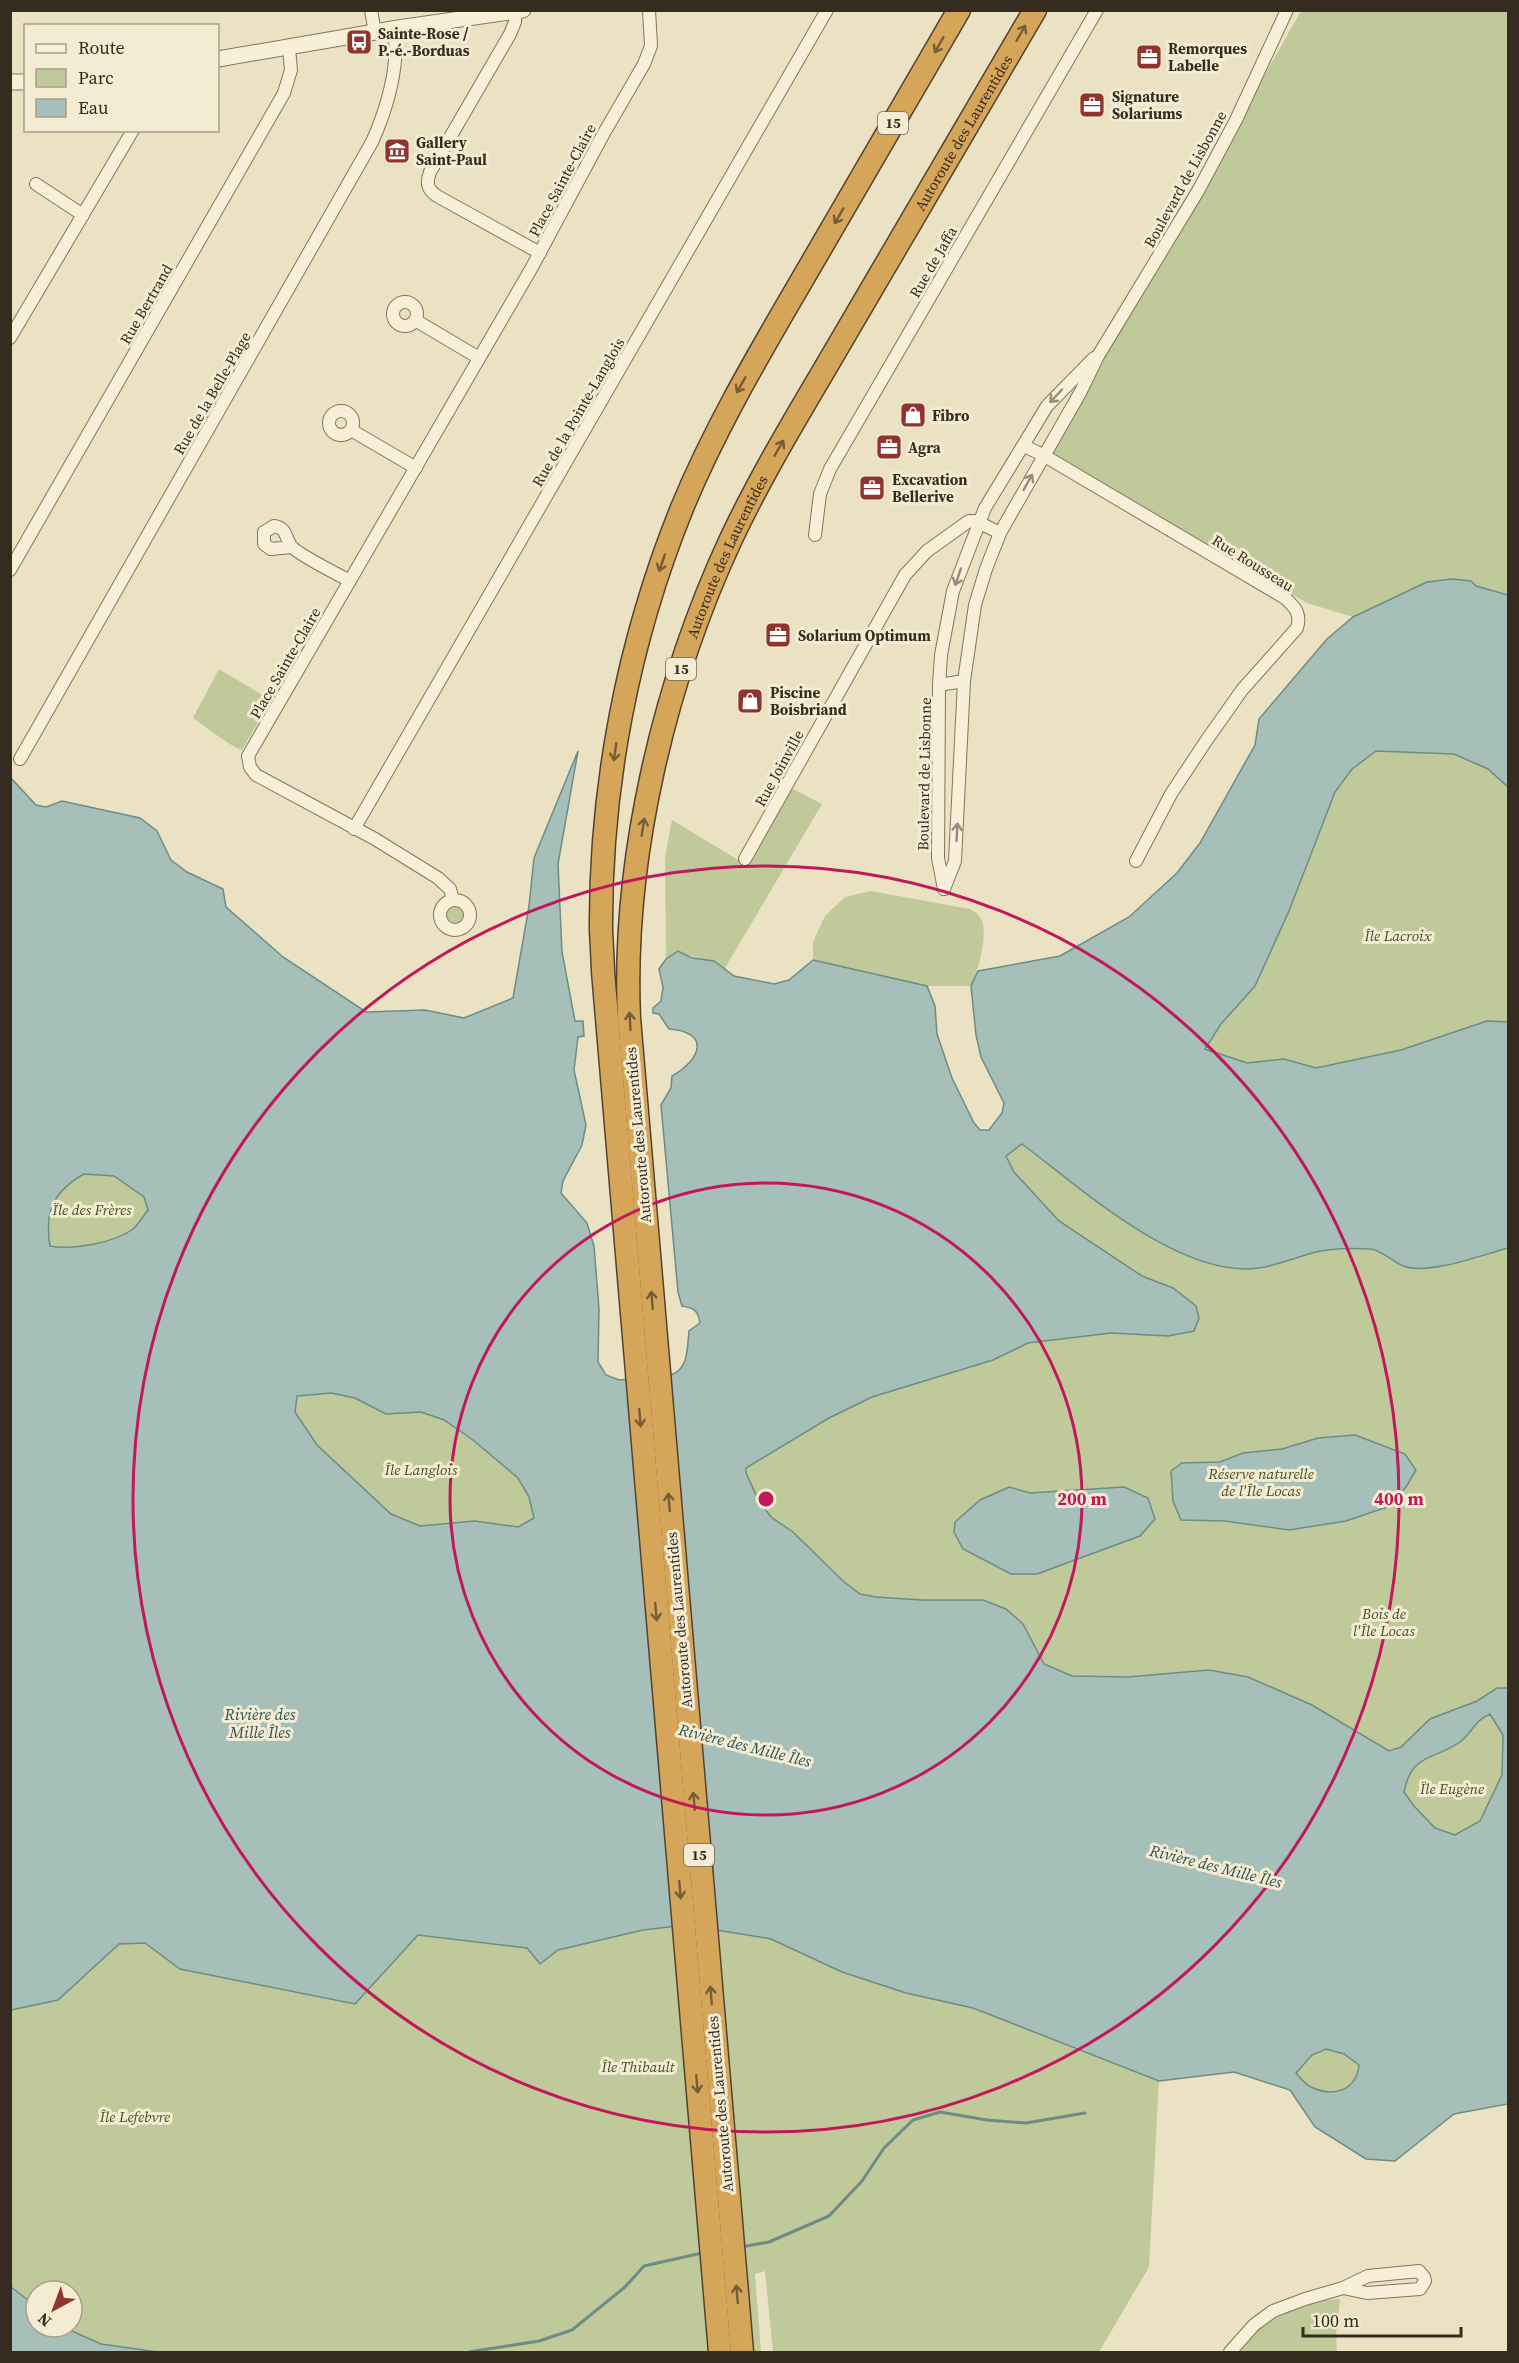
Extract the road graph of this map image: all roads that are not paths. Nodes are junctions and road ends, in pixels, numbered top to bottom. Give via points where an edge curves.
1 (371, 10) edge
2 (649, 10) edge
3 (827, 10) edge
4 (960, 10) edge
5 (1035, 10) edge
6 (1097, 10) edge
7 (1287, 10) edge
8 (519, 11) edge
9 (394, 29) junction
10 (375, 33) junction
11 (289, 48) junction
12 (219, 59) edge
13 (132, 132) edge
14 (36, 184) dead end
15 (83, 215) junction
16 (540, 253) junction
17 (415, 320) dead end
18 (10, 338) edge
19 (1098, 356) junction
20 (479, 358) junction
21 (351, 430) dead end
22 (1024, 446) junction
23 (1043, 455) junction
24 (416, 468) junction
25 (980, 523) junction
26 (1000, 533) junction
27 (815, 535) dead end
28 (292, 547) dead end
29 (10, 570) edge
30 (350, 581) junction
31 (964, 681) junction
32 (939, 685) junction
33 (20, 759) dead end
34 (354, 829) junction
35 (745, 859) dead end
36 (1136, 861) dead end
37 (453, 900) dead end
38 (646, 1359) junction
39 (1343, 2288) junction
40 (720, 2352) edge
41 (742, 2352) edge
42 (1230, 2352) edge

1 - 10 street
2 - 16 street, Place Sainte-Claire via 648,58
3 - 34 street, Rue de la Pointe-Langlois
4 -> 38 highway, Autoroute des Laurentides / 15 via 712,442 660,567 630,675 616,744 607,823 601,932
38 -> 5 highway, Autoroute des Laurentides / 15 via 628,983 640,845 670,705 714,577 761,478
6 - 27 street, Rue de Jaffa via 830,469 820,494
7 - 19 street, Boulevard de Lisbonne via 1198,191
8 - 9 street
8 - 16 street via 427,183 437,196
9 - 10 street
9 - 33 street, Rue de la Belle-Plage via 394,68 372,142
10 - 11 street
11 - 12 street
11 - 29 street, Rue Bertrand via 290,75 281,97
13 - 15 street
14 - 15 street
15 - 18 street
16 - 20 street, Place Sainte-Claire
17 - 20 street
19 -> 22 street, Boulevard de Lisbonne via 1047,406
19 - 23 street, Boulevard de Lisbonne
20 - 24 street, Place Sainte-Claire
21 - 24 street
22 - 23 street, Rue Rousseau
22 - 25 street, Boulevard de Lisbonne via 985,508
26 -> 23 street, Boulevard de Lisbonne
23 - 36 street, Rue Rousseau via 1285,598 1300,618 1297,628 1242,690 1200,750 1171,794
24 - 30 street, Place Sainte-Claire
25 - 26 street
25 -> 32 street, Boulevard de Lisbonne via 953,591
25 - 35 street, Rue Joinville via 969,521 927,551 905,575
26 - 31 street, Boulevard de Lisbonne via 975,605
28 - 30 street
30 - 34 street, Place Sainte-Claire via 248,760 256,775
31 - 32 street
32 -> 31 street, Boulevard de Lisbonne via 938,858 944,889 955,861
34 - 37 street via 438,878 450,889
38 -> 40 highway, Autoroute des Laurentides / 15
41 -> 38 highway, Autoroute des Laurentides / 15
39 - 39 street via 1368,2276 1419,2271 1425,2281 1420,2289 1367,2293
39 - 42 street via 1273,2311

